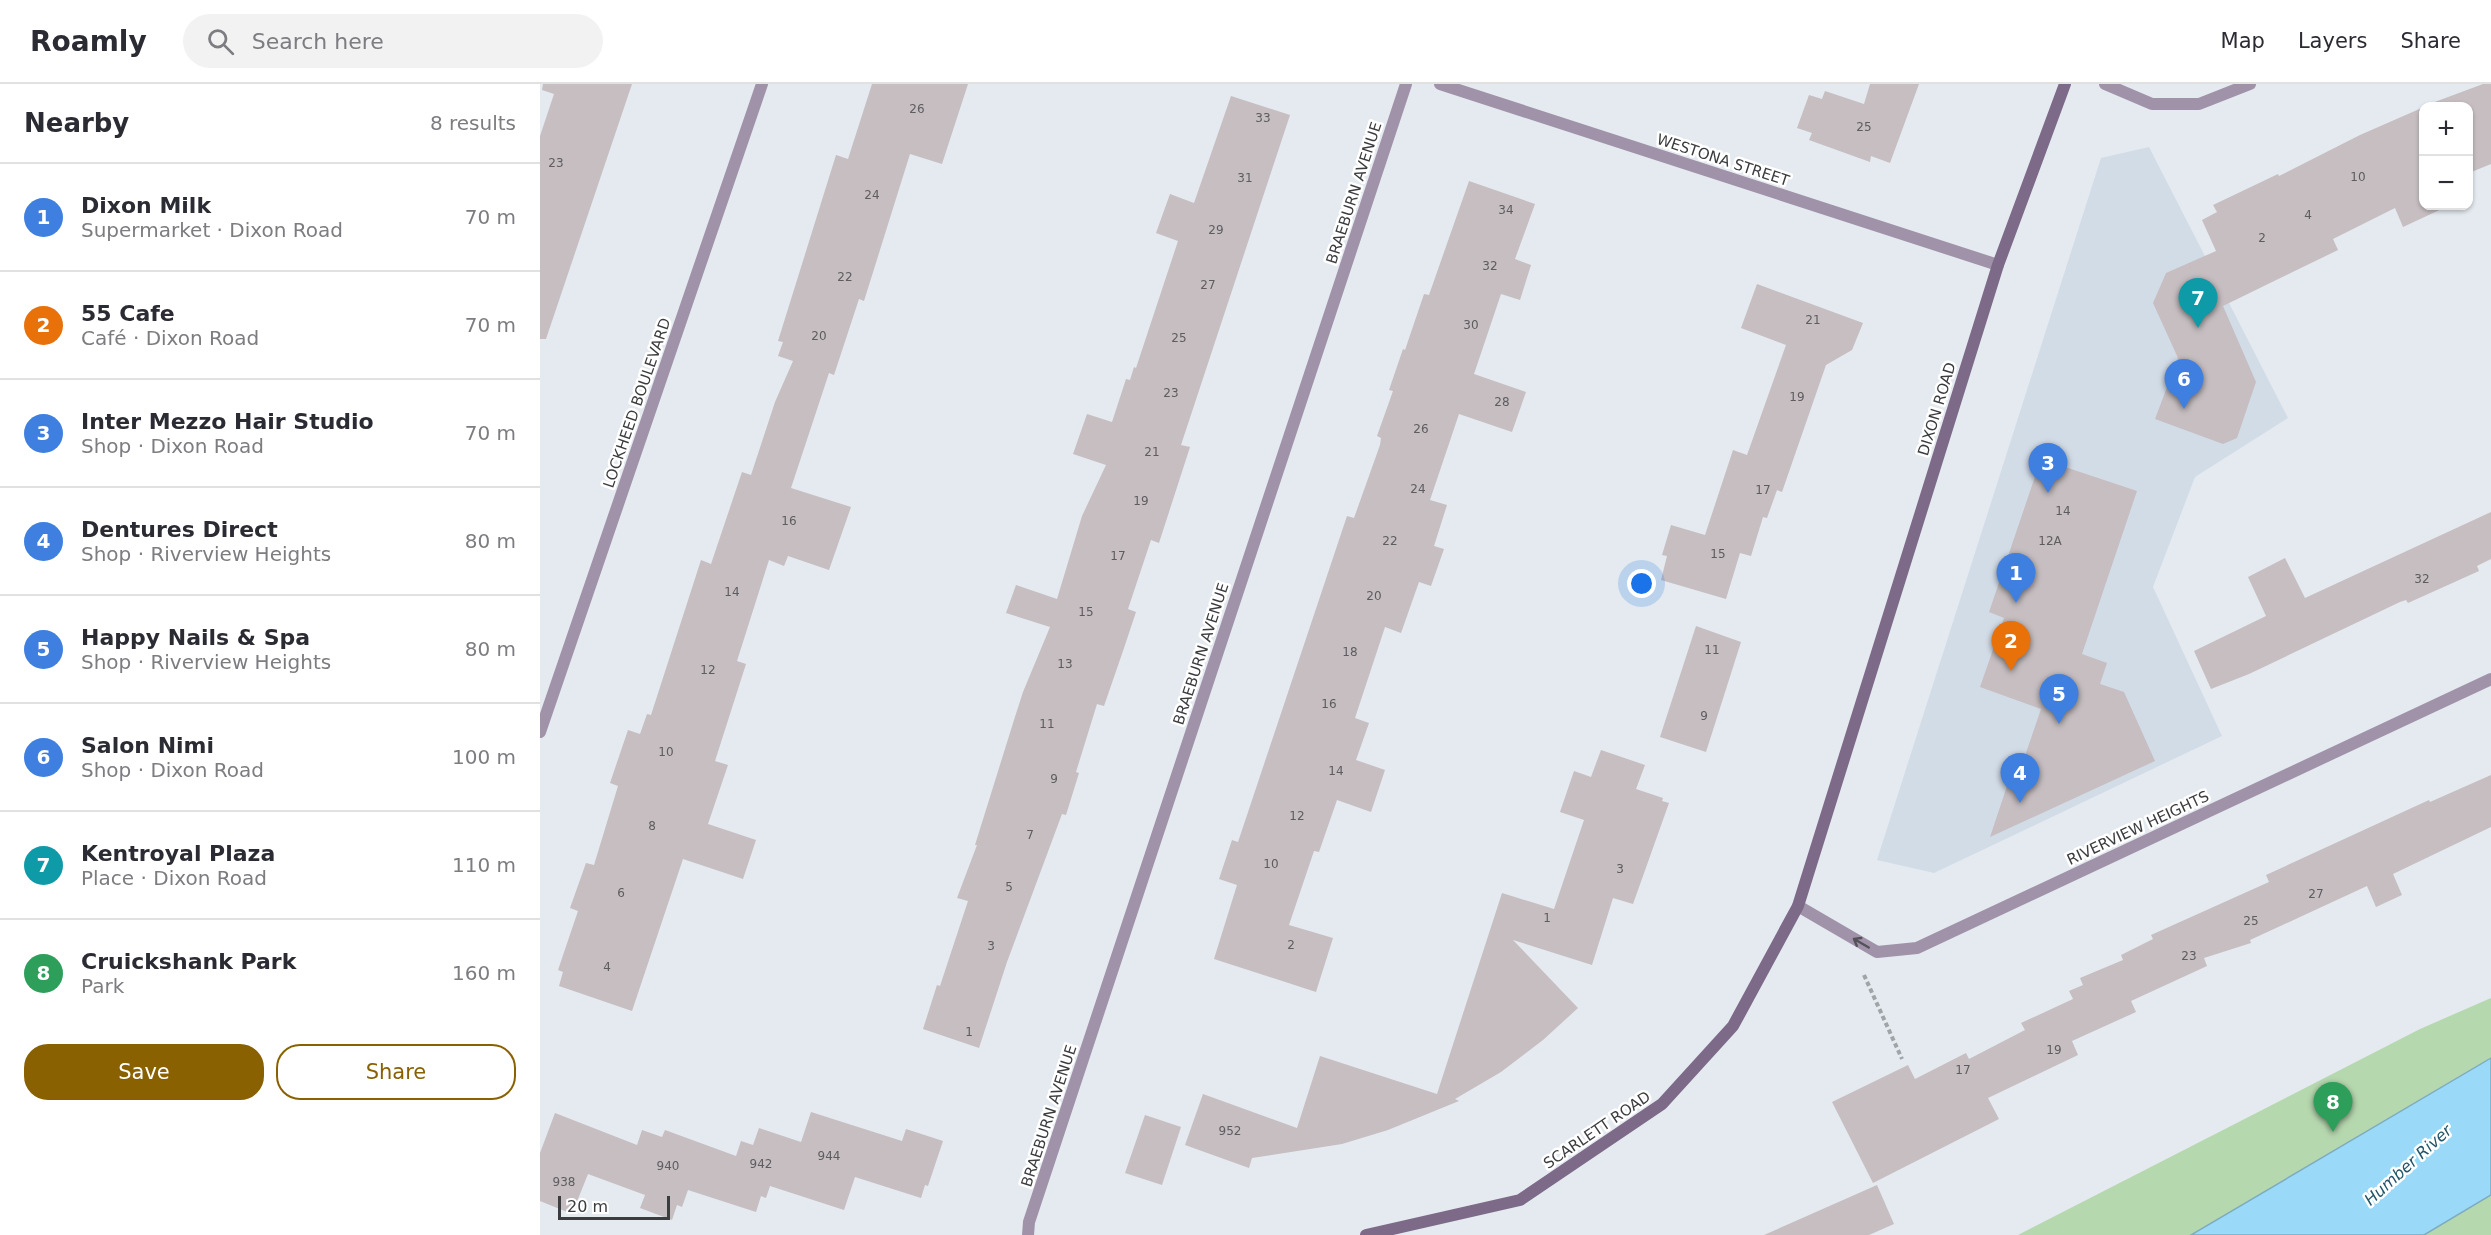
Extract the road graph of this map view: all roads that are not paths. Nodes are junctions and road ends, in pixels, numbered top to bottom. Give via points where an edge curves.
1 (762, 84) edge
2 (1406, 84) edge
3 (1440, 84) edge
4 (2065, 84) edge
5 (2105, 84) edge
6 (2250, 84) edge
7 (1998, 266) junction
8 (2491, 679) edge
9 (540, 732) edge
10 (1848, 747) joint
11 (1798, 906) junction
12 (1028, 1235) edge
13 (1366, 1235) edge

1 - 9 street, LOCKHEED BOULEVARD
2 - 12 street, BRAEBURN AVENUE via 1029,1222
3 - 7 street, WESTONA STREET
4 - 7 main road, DIXON ROAD
5 - 6 street via 2152,104 2199,104
7 - 10 main road, DIXON ROAD
8 -> 11 street, RIVERVIEW HEIGHTS via 1917,948 1877,952
10 - 11 main road, SCARLETT ROAD
11 - 13 main road, SCARLETT ROAD via 1733,1026 1662,1104 1520,1200

